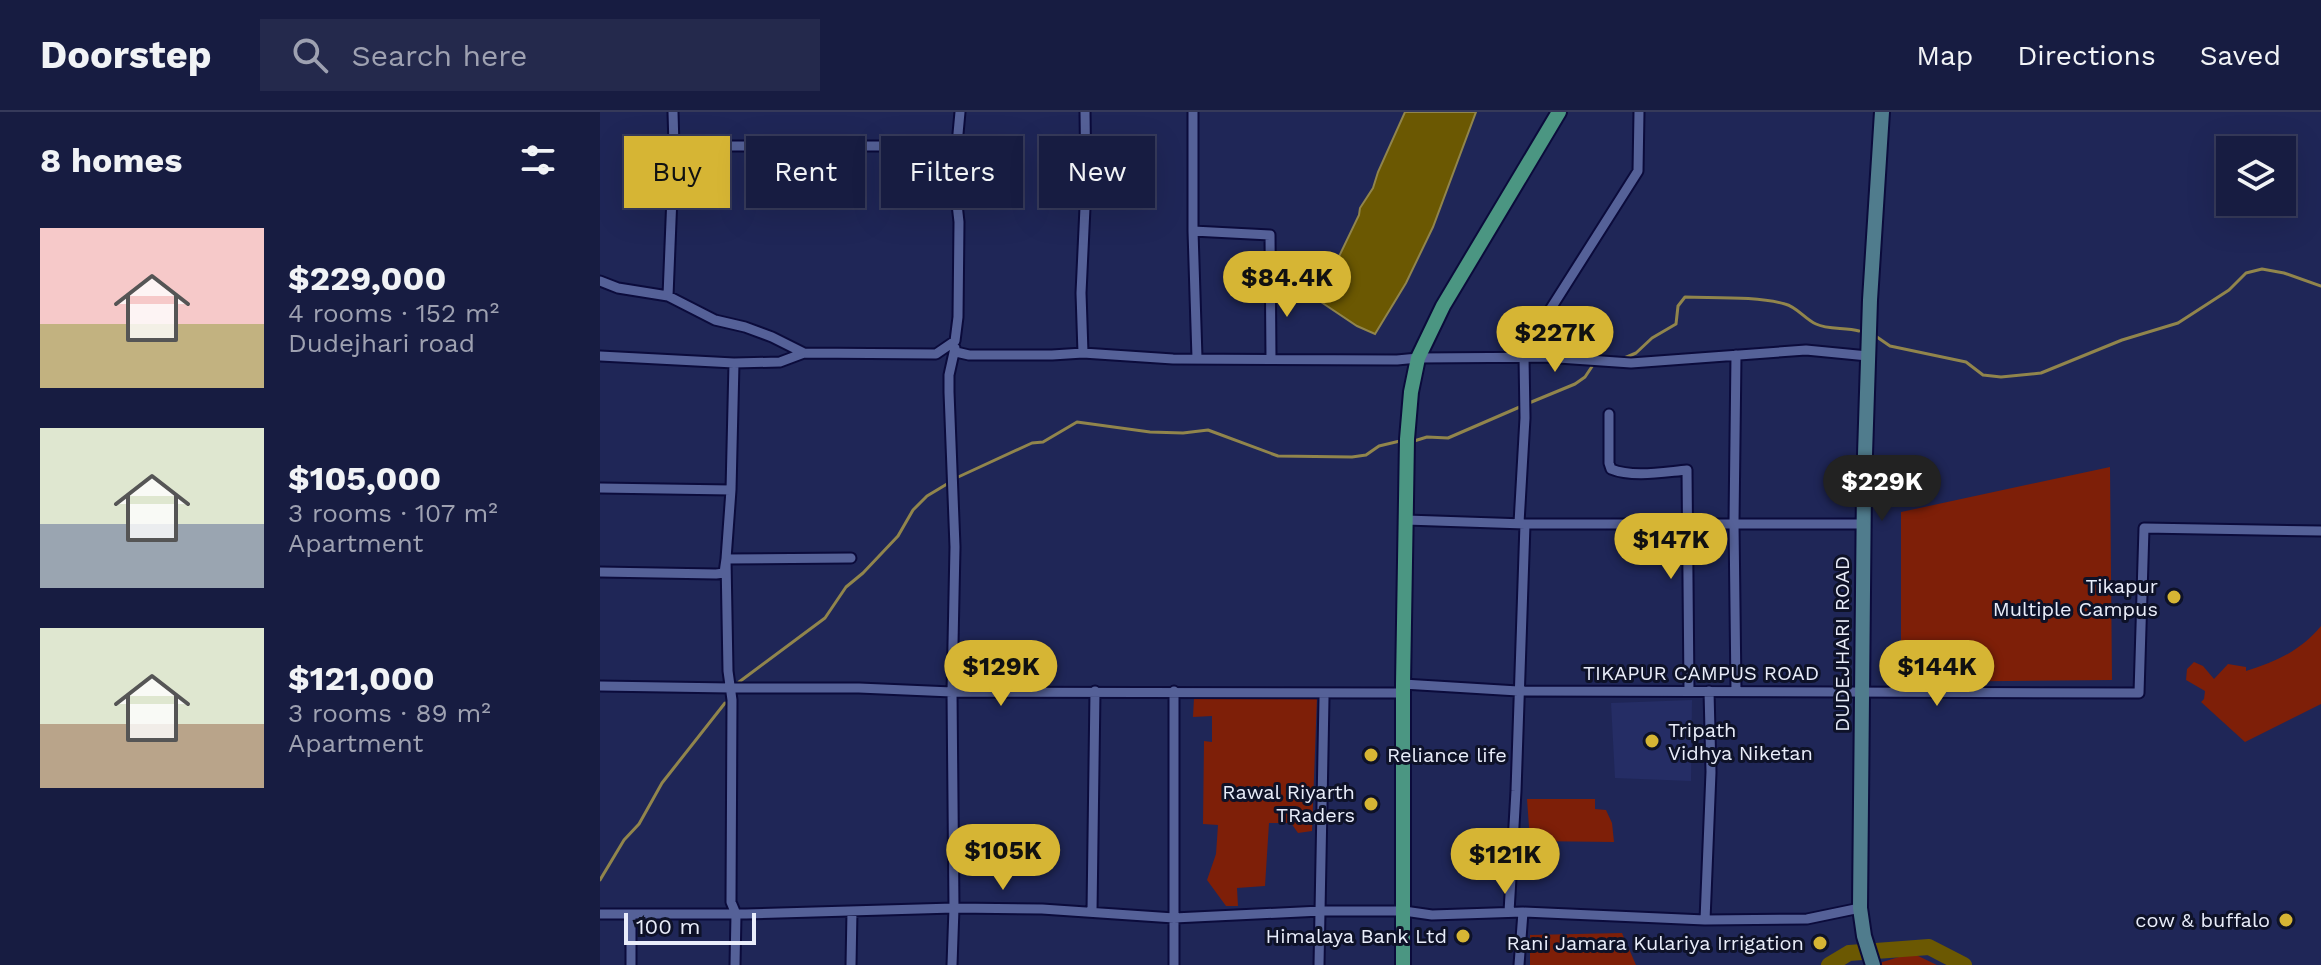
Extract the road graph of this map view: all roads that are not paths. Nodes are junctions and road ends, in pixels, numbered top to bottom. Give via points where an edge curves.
1 (673, 112) edge
2 (960, 112) edge
3 (1085, 112) edge
4 (1193, 112) edge
5 (1559, 112) edge
6 (1639, 112) edge
7 (1882, 112) edge
8 (674, 136) edge
9 (959, 136) edge
10 (730, 146) edge
11 (881, 146) edge
12 (672, 208) edge
13 (957, 208) edge
14 (1193, 231) junction
15 (600, 281) edge
16 (668, 296) junction
17 (955, 341) junction
18 (956, 352) junction
19 (804, 353) junction
20 (1083, 353) junction
21 (1736, 355) junction
22 (600, 356) edge
23 (1868, 356) junction
24 (1524, 357) junction
25 (1544, 357) junction
26 (1197, 358) junction
27 (1418, 358) junction
28 (1271, 359) junction
29 (734, 363) junction
30 (1609, 414) dead end
31 (600, 488) edge
32 (731, 490) junction
33 (1406, 520) junction
34 (1734, 523) junction
35 (1522, 524) junction
36 (1687, 524) junction
37 (1863, 524) junction
38 (2321, 531) edge
39 (851, 558) dead end
40 (726, 559) junction
41 (600, 572) edge
42 (600, 686) edge
43 (730, 688) junction
44 (1402, 688) junction
45 (1095, 691) junction
46 (1174, 691) junction
47 (1518, 691) junction
48 (1689, 691) junction
49 (1709, 691) junction
50 (1736, 691) junction
51 (1862, 691) junction
52 (952, 692) junction
53 (1324, 698) dead end
54 (954, 908) junction
55 (1860, 908) junction
56 (852, 911) junction
57 (1321, 911) junction
58 (1404, 911) junction
59 (1092, 912) junction
60 (1509, 912) junction
61 (1523, 912) junction
62 (600, 914) edge
63 (736, 914) junction
64 (631, 915) junction
65 (1174, 918) junction
66 (1705, 920) junction
67 (631, 965) edge
68 (735, 965) edge
69 (851, 965) edge
70 (952, 965) edge
71 (1174, 965) edge
72 (1319, 965) edge
73 (1403, 965) edge
74 (1519, 965) edge
75 (1873, 965) edge

1 - 8 street
2 - 9 street
3 - 20 street
4 - 14 street
5 - 27 main road via 1443,306
6 - 25 street via 1638,171 1548,313
7 - 23 street, DUDEJHARI ROAD
10 - 11 street
12 - 16 street
13 - 17 street
14 - 26 street
14 - 28 street via 1270,235
15 - 16 street
16 - 19 street
17 - 18 street
17 - 19 street via 936,354
18 - 20 street
18 - 52 street via 949,375 955,547
19 - 29 street via 780,362
20 - 26 street
21 - 23 street via 1806,350
21 - 25 street via 1631,363
21 - 34 street
22 - 29 street
23 - 37 street, DUDEJHARI ROAD
24 - 25 street
24 - 27 street
24 - 35 street
26 - 28 street
27 - 28 street
27 - 33 main road via 1411,392
29 - 32 street
30 - 36 street via 1611,469 1687,470
31 - 32 street
32 - 40 street
33 - 35 street
33 - 44 main road
34 - 36 street
34 - 37 street
34 - 50 street
35 - 36 street
35 - 47 street
36 - 48 street
37 - 51 street, DUDEJHARI ROAD
38 - 51 street, TIKAPUR CAMPUS ROAD via 2144,528 2139,693
39 - 40 street
40 - 41 street via 724,573 716,574
40 - 43 street
42 - 43 street, TIKAPUR CAMPUS ROAD
43 - 52 street, TIKAPUR CAMPUS ROAD
43 - 63 street via 731,902
44 - 46 street, TIKAPUR CAMPUS ROAD
44 - 47 street, TIKAPUR CAMPUS ROAD
44 - 58 main road
45 - 46 street, TIKAPUR CAMPUS ROAD
45 - 52 street, TIKAPUR CAMPUS ROAD
45 - 59 street
46 - 65 street
47 - 48 street, TIKAPUR CAMPUS ROAD
47 - 60 street
48 - 49 street, TIKAPUR CAMPUS ROAD
49 - 50 street, TIKAPUR CAMPUS ROAD
49 - 66 street
50 - 51 street, TIKAPUR CAMPUS ROAD
51 - 55 street, DUDEJHARI ROAD
52 - 54 street
53 - 57 street
54 - 56 street
54 - 59 street
54 - 70 street
55 - 66 street via 1807,919
55 - 75 street, DUDEJHARI ROAD
56 - 63 street
56 - 69 street
57 - 58 street
57 - 65 street
57 - 72 street
58 - 60 street
58 - 73 main road
59 - 65 street
60 - 61 street
61 - 66 street
61 - 74 street
62 - 64 street
63 - 64 street
63 - 68 street
64 - 67 street
65 - 71 street

